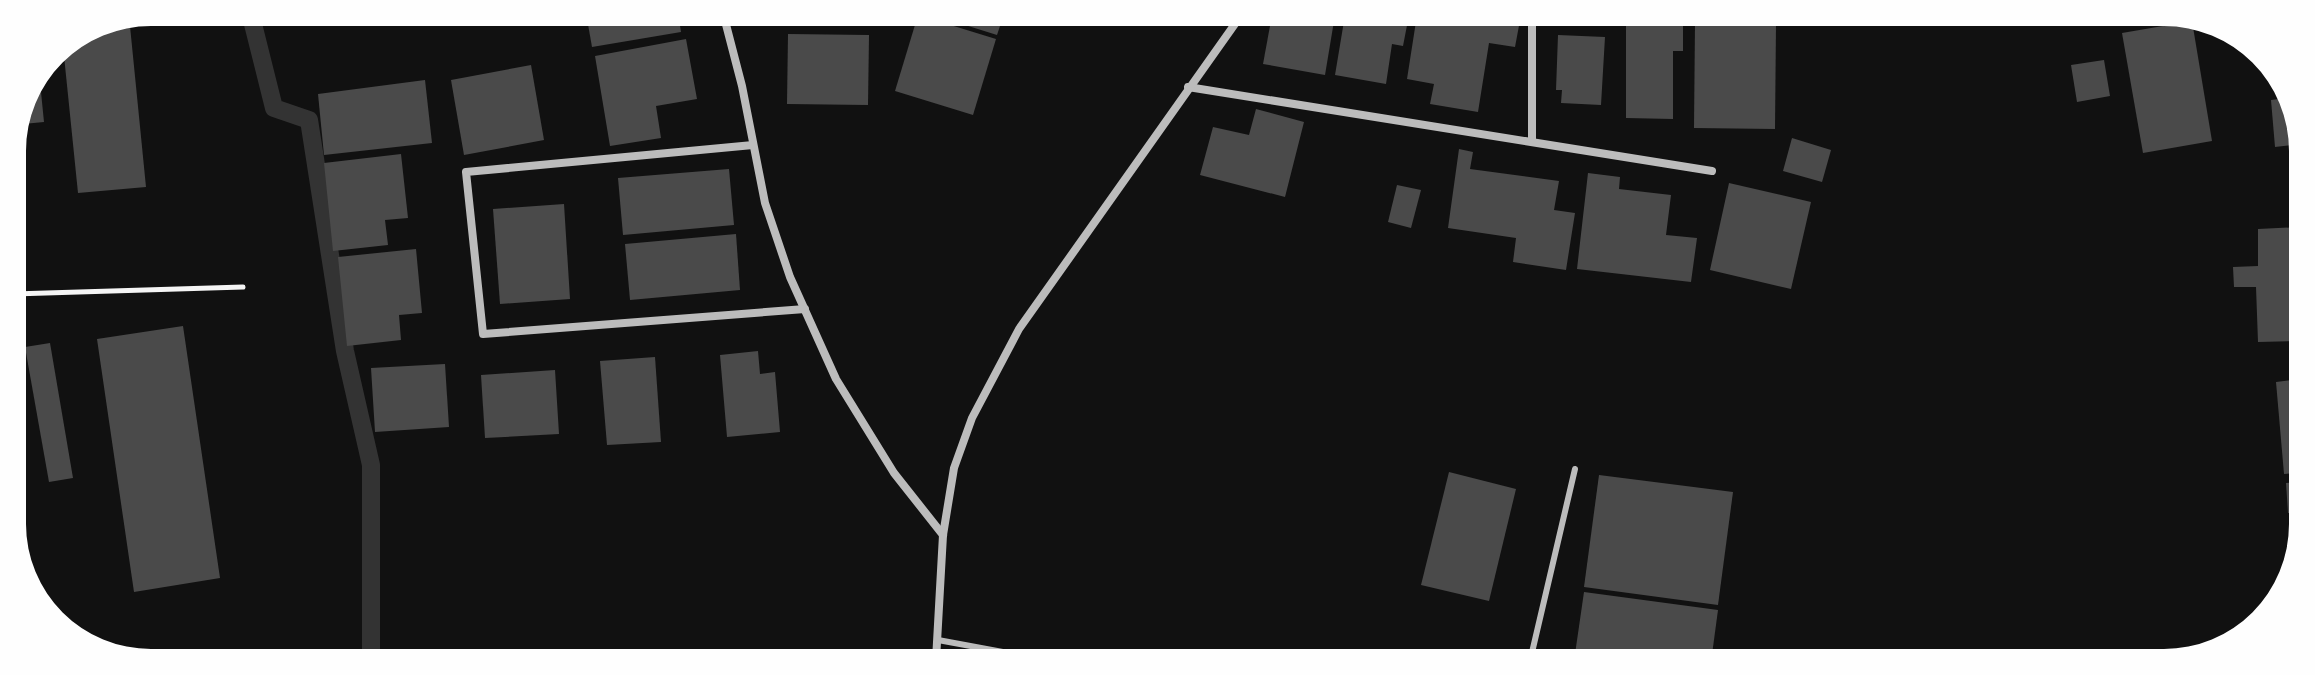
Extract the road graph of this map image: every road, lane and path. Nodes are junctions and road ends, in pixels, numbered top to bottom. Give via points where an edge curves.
1 (726, 26) edge
2 (1233, 26) edge
3 (1532, 26) edge
4 (1188, 87) junction
5 (1532, 141) junction
6 (753, 145) junction
7 (1712, 171) dead end
8 (243, 287) dead end
9 (26, 294) edge
10 (805, 309) junction
11 (1575, 469) dead end
12 (943, 535) junction
13 (938, 640) junction
14 (937, 649) edge
15 (987, 649) edge
16 (1533, 649) edge

1 - 6 street
2 - 4 street
3 - 5 street
4 - 5 street
4 - 12 street via 1019,329 972,418 954,468
5 - 7 street
6 - 10 street via 765,203
6 - 10 street via 466,172 483,334
8 - 9 path
10 - 12 street via 836,379 885,459
11 - 16 lane
12 - 13 street
13 - 14 street
13 - 15 lane

